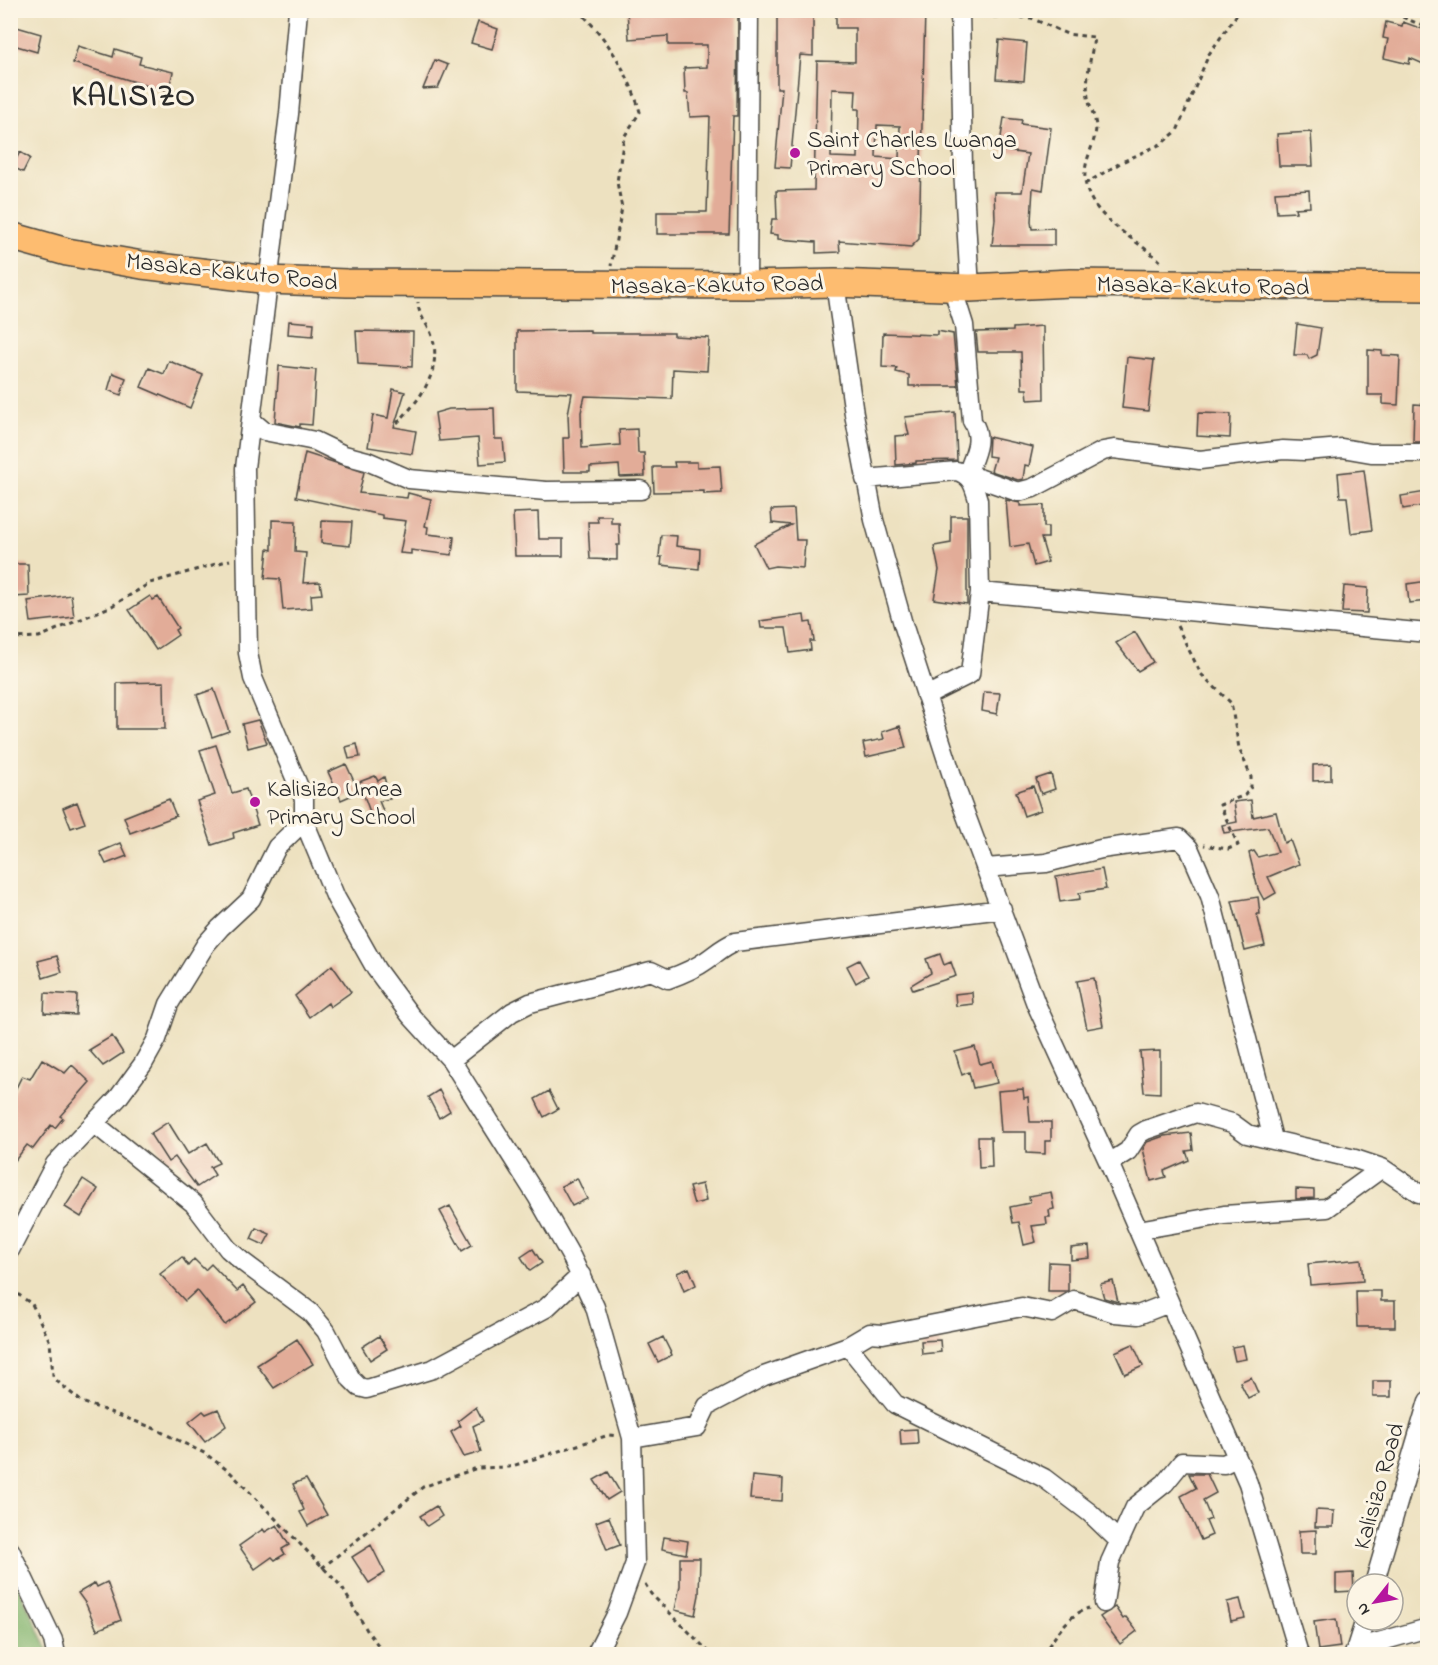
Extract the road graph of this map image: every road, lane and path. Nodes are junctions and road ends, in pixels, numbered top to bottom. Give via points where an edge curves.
1 (298, 10) edge
2 (578, 10) edge
3 (749, 10) edge
4 (1240, 10) edge
5 (1386, 10) edge
6 (960, 12) edge
7 (1428, 28) edge
8 (1085, 184) junction
9 (10, 236) edge
10 (268, 280) junction
11 (835, 283) junction
12 (418, 284) junction
13 (608, 285) junction
14 (747, 285) junction
15 (1176, 285) junction
16 (961, 287) junction
17 (1428, 288) edge
18 (251, 420) junction
19 (397, 423) dead end
20 (1428, 453) edge
21 (967, 474) junction
22 (865, 479) junction
23 (641, 490) dead end
24 (246, 555) junction
25 (980, 592) junction
26 (1172, 610) junction
27 (1428, 633) edge
28 (10, 639) edge
29 (926, 696) junction
30 (304, 821) junction
31 (1179, 838) junction
32 (986, 868) junction
33 (1002, 909) junction
34 (451, 1060) junction
35 (95, 1124) junction
36 (1273, 1139) junction
37 (1109, 1163) junction
38 (1382, 1168) junction
39 (1428, 1195) edge
40 (1138, 1230) junction
41 (10, 1250) edge
42 (581, 1275) junction
43 (10, 1289) edge
44 (1169, 1303) junction
45 (849, 1346) junction
46 (1428, 1401) edge
47 (632, 1438) junction
48 (1236, 1458) junction
49 (1118, 1540) junction
50 (10, 1550) edge
51 (635, 1563) junction
52 (322, 1568) junction
53 (1378, 1572) edge
54 (1104, 1603) joint
55 (1428, 1628) edge
56 (1362, 1632) edge
57 (1356, 1651) edge
58 (56, 1654) edge
59 (385, 1654) edge
60 (596, 1654) edge
61 (711, 1654) edge
62 (1043, 1654) edge
63 (1299, 1654) edge

1 - 10 street
2 - 13 path via 612,50 640,112 624,137 617,182 622,208 620,229
3 - 14 street
4 - 8 path via 1209,54 1177,131 1161,144
5 - 7 path
6 - 8 path via 1030,18 1067,34 1094,37 1088,97 1096,126
6 - 16 street
8 - 15 path via 1102,216 1143,245 1162,263
9 - 10 highway, Masaka-Kakuto Road via 67,252 142,265
10 - 12 highway, Masaka-Kakuto Road
10 - 18 street
11 - 14 highway, Masaka-Kakuto Road
11 - 16 highway, Masaka-Kakuto Road
11 - 22 street
12 - 13 highway, Masaka-Kakuto Road
12 - 19 path via 418,306 432,336 433,361 427,387
13 - 14 highway, Masaka-Kakuto Road
15 - 16 highway, Masaka-Kakuto Road
15 - 17 highway, Masaka-Kakuto Road
16 - 21 street via 972,421 979,431
18 - 23 street via 264,431 315,441 409,479 546,491
18 - 24 street via 245,468
20 - 21 street via 1371,453 1342,448 1200,460 1114,449 1102,451 1018,492
21 - 22 street via 957,471
21 - 25 street via 978,500
22 - 29 street
24 - 28 path via 150,583 112,606 39,637
24 - 30 street via 248,653 253,678 304,799
25 - 26 street
25 - 29 street via 970,674
26 - 27 street
26 - 31 path via 1183,642 1201,674 1231,703 1239,748 1251,777 1251,787 1245,795 1220,805 1238,845 1219,849
29 - 32 street
30 - 34 street via 336,898 376,969 410,1015
30 - 35 street via 277,847 251,898 206,945 169,1004 143,1064
31 - 32 street via 1101,849 1046,863
31 - 36 street via 1189,848 1210,896
32 - 33 street
33 - 34 street via 735,942 668,979 651,971 530,1003 512,1012
33 - 37 street via 1036,1004
34 - 42 street via 538,1198
35 - 41 street via 55,1164
35 - 42 street via 185,1196 228,1249 310,1312 326,1331 359,1387 367,1389 433,1370 546,1308
36 - 37 street via 1247,1134 1232,1123 1196,1113 1139,1134 1128,1151
36 - 38 street
37 - 40 street
38 - 39 street
38 - 40 street via 1327,1208 1224,1215
40 - 44 street
42 - 47 street via 606,1340
43 - 52 path via 32,1304 50,1342 53,1375 58,1382 82,1402 151,1427 206,1454 231,1473
44 - 45 street via 1138,1315 1115,1313 1074,1300 1052,1313 1022,1307 883,1334 870,1333
44 - 48 street
45 - 47 street via 764,1376 707,1406 697,1427
45 - 49 street via 895,1404 1044,1478
46 - 53 street, Kalisizo Road
47 - 51 street
47 - 52 path via 609,1435 509,1467 477,1468 437,1480
48 - 49 street via 1224,1464 1182,1462 1166,1483 1134,1507
48 - 63 street via 1265,1535
49 - 54 street via 1110,1562
50 - 58 street
51 - 60 street via 617,1613
51 - 61 path via 651,1594
52 - 59 path via 341,1586
54 - 62 path via 1077,1611
55 - 57 street
56 - 57 street

